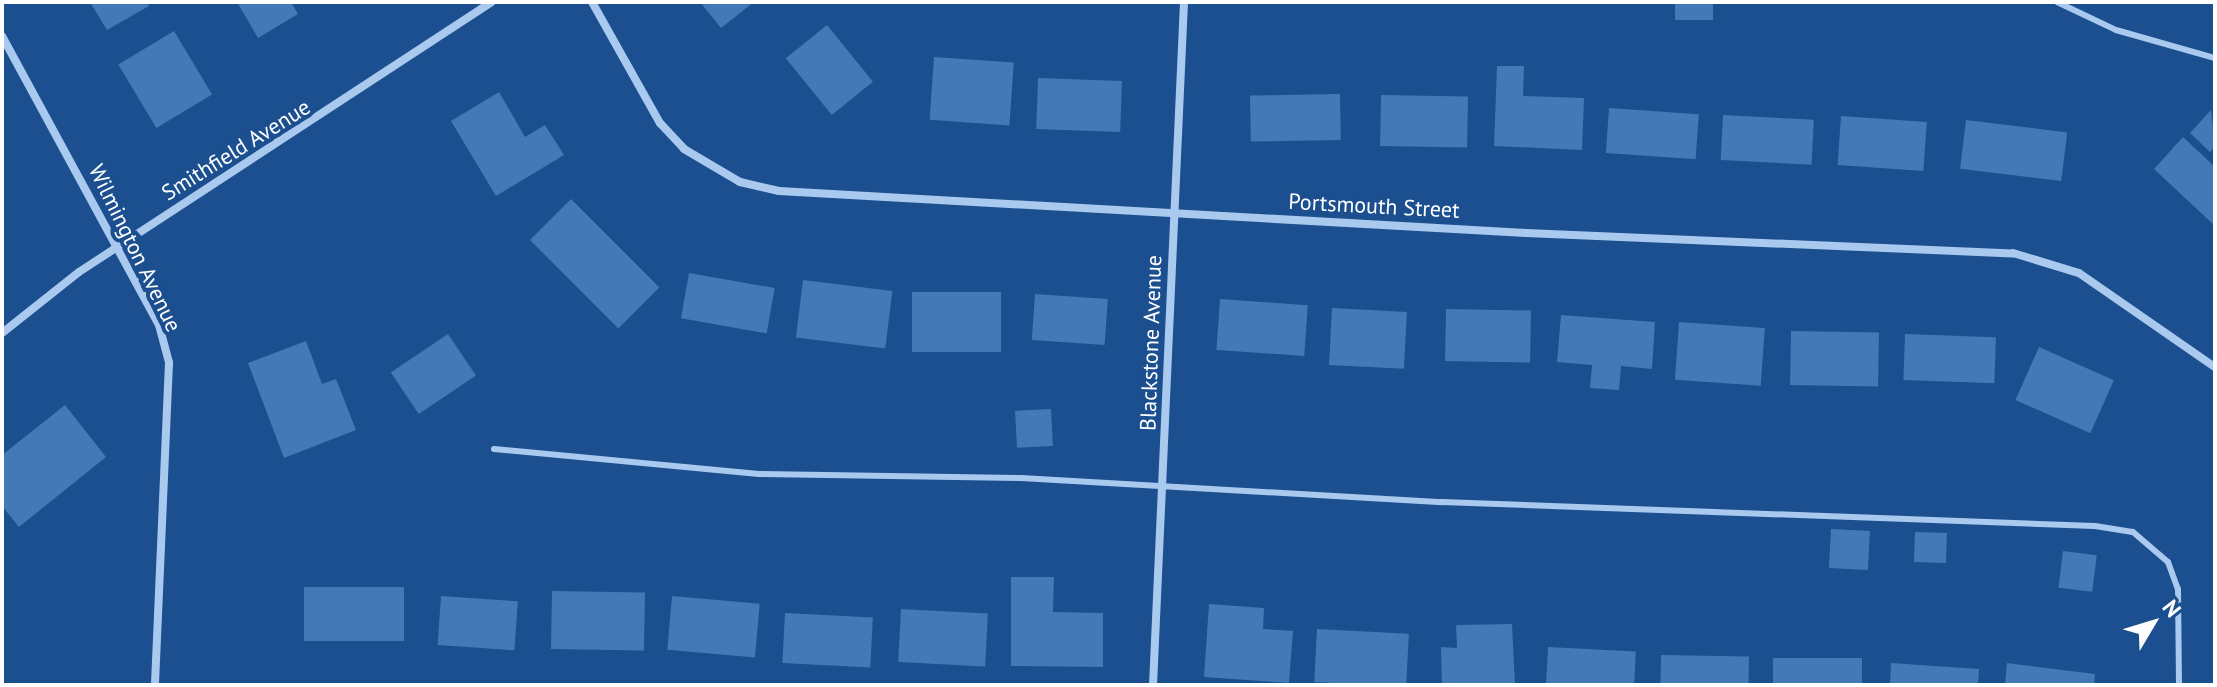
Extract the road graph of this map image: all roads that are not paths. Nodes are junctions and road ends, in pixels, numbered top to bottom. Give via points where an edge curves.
1 (492, 2) edge
2 (592, 2) edge
3 (1184, 2) edge
4 (2057, 2) edge
5 (2, 36) edge
6 (2215, 58) edge
7 (1173, 212) junction
8 (118, 246) junction
9 (2, 333) edge
10 (2215, 367) edge
11 (494, 449) dead end
12 (1164, 485) junction
13 (155, 685) edge
14 (1153, 685) edge
15 (2179, 685) edge

1 - 8 street, Smithfield Avenue
2 - 7 street, Portsmouth Street via 660,123 684,149 740,182 779,191 905,201
3 - 7 street, Blackstone Avenue
4 - 6 lane via 2116,30
5 - 8 street, Wilmington Avenue
7 - 10 street, Portsmouth Street via 2013,253 2079,273
7 - 12 street, Blackstone Avenue
8 - 9 street, Smithfield Avenue
8 - 13 street, Wilmington Avenue via 159,325 169,363
11 - 12 lane via 759,474
12 - 14 street, Blackstone Avenue
12 - 15 lane via 1488,504 2095,526 2133,532 2168,562 2178,589

